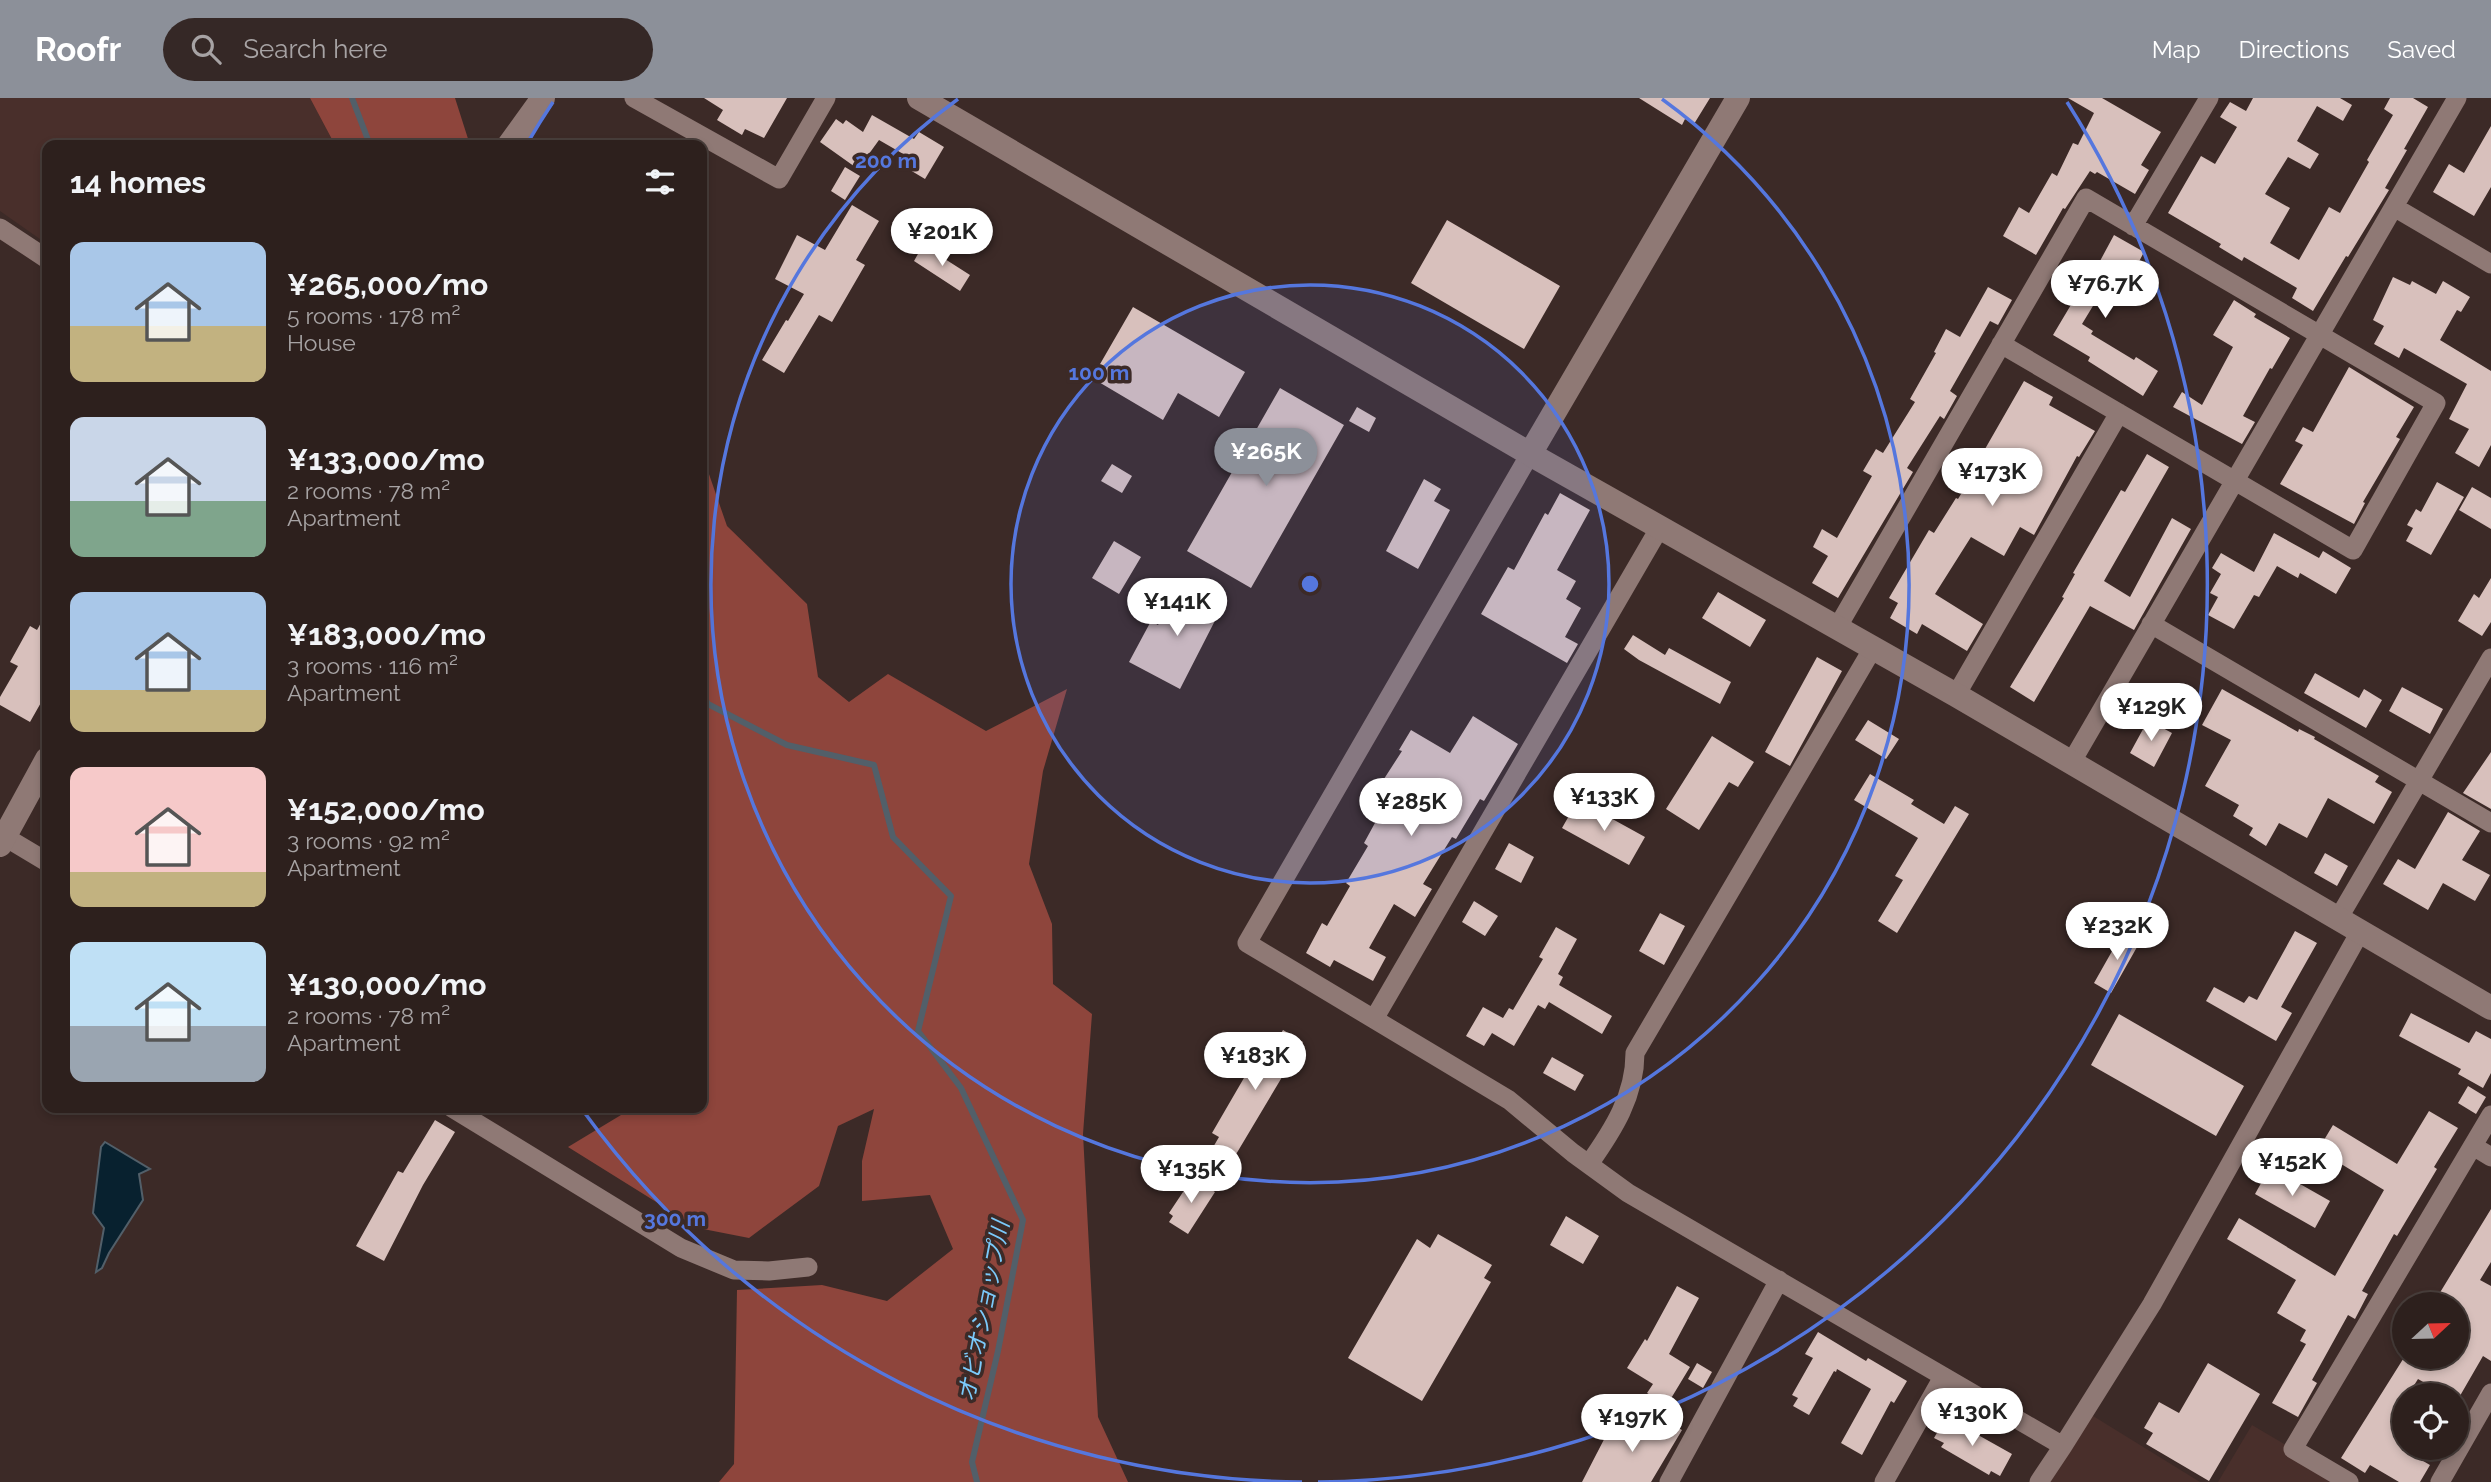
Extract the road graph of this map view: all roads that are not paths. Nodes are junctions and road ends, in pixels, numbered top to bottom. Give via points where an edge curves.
1 (543, 98) edge
2 (634, 98) edge
3 (826, 98) edge
4 (919, 98) edge
5 (1738, 98) edge
6 (2185, 98) edge
7 (2457, 98) edge
8 (2206, 103) edge
9 (513, 140) edge
10 (2394, 208) junction
11 (2133, 226) junction
12 (0, 228) edge
13 (42, 256) edge
14 (2491, 264) edge
15 (2320, 335) junction
16 (2001, 344) junction
17 (2119, 413) junction
18 (1531, 454) junction
19 (2234, 480) junction
20 (1660, 527) junction
21 (2151, 624) junction
22 (1837, 628) junction
23 (1873, 648) junction
24 (2491, 658) edge
25 (1956, 695) junction
26 (2071, 763) junction
27 (42, 769) edge
28 (2418, 781) junction
29 (2491, 823) edge
30 (2, 838) edge
31 (42, 859) edge
32 (2338, 919) junction
33 (2360, 932) junction
34 (2491, 1009) edge
35 (1374, 1019) junction
36 (460, 1113) edge
37 (2491, 1115) edge
38 (2473, 1146) junction
39 (2491, 1157) edge
40 (1589, 1164) junction
41 (808, 1267) dead end
42 (1779, 1280) junction
43 (1943, 1377) junction
44 (2491, 1393) edge
45 (2063, 1446) junction
46 (1670, 1482) edge
47 (1884, 1482) edge
48 (2039, 1482) edge
49 (2348, 1482) edge
50 (2440, 1482) edge

1 - 9 street
2 - 3 street via 779,179
4 - 18 street
5 - 18 street
6 - 8 street
7 - 10 street
8 - 11 street
10 - 14 street
10 - 15 street
11 - 15 street
11 - 16 street via 2086,198
12 - 13 street
15 - 19 street
15 - 19 street via 2436,403 2353,550
16 - 17 street
16 - 22 street
17 - 19 street
17 - 25 street
18 - 20 street
18 - 35 street via 1247,943
19 - 21 street
20 - 22 street
20 - 35 street
21 - 26 street
21 - 28 street
22 - 23 street
23 - 25 street
23 - 40 street via 1635,1053 1627,1098 1613,1130
24 - 28 street
25 - 26 street
26 - 32 street
27 - 30 street
28 - 29 street
28 - 32 street
30 - 31 street
32 - 33 street
33 - 34 street
33 - 45 street via 2152,1304
35 - 40 street via 1509,1100
36 - 41 street via 681,1248 734,1270
37 - 38 street
38 - 39 street
38 - 49 street via 2293,1449
40 - 42 street via 1628,1193
42 - 43 street
42 - 46 street
43 - 45 street
43 - 47 street
44 - 50 street
45 - 48 street

